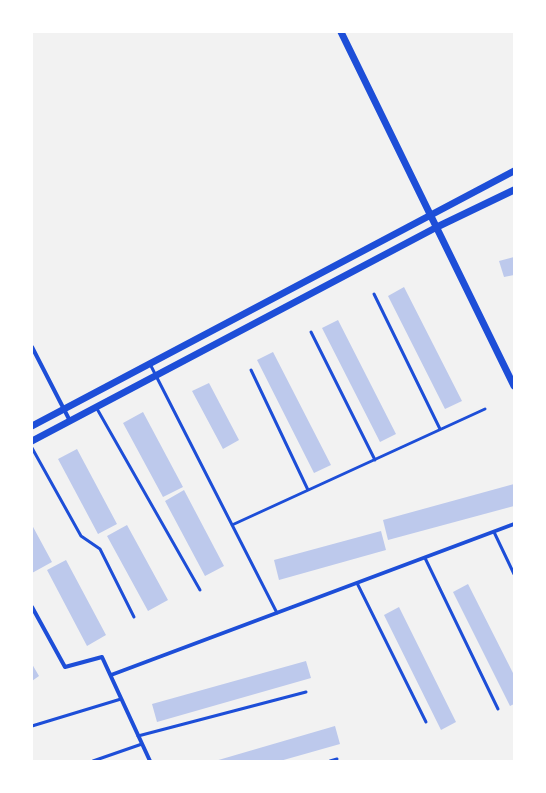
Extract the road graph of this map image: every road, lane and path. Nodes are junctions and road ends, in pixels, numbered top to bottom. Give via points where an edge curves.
1 (341, 32) edge
2 (514, 171) edge
3 (514, 190) edge
4 (431, 215) junction
5 (437, 227) junction
6 (374, 294) dead end
7 (311, 332) dead end
8 (32, 347) edge
9 (150, 364) junction
10 (250, 370) dead end
11 (156, 376) junction
12 (514, 386) edge
13 (96, 407) junction
14 (65, 409) junction
15 (484, 409) dead end
16 (70, 421) junction
17 (32, 426) edge
18 (440, 430) junction
19 (32, 441) edge
20 (32, 448) edge
21 (375, 460) junction
22 (308, 490) junction
23 (514, 524) edge
24 (232, 525) junction
25 (494, 532) junction
26 (425, 558) junction
27 (514, 574) edge
28 (357, 583) junction
29 (200, 590) dead end
30 (32, 607) edge
31 (277, 613) junction
32 (134, 617) dead end
33 (111, 676) junction
34 (306, 692) dead end
35 (121, 699) junction
36 (498, 709) dead end
37 (426, 722) dead end
38 (32, 726) edge
39 (138, 736) junction
40 (142, 744) junction
41 (337, 759) dead end
42 (93, 761) edge
43 (150, 761) edge
44 (330, 761) edge

1 - 4 street
2 - 4 street
3 - 5 street
4 - 5 street
4 - 9 street
5 - 11 street
5 - 12 street
6 - 18 lane
7 - 21 lane
8 - 14 street
9 - 11 lane
9 - 14 street
10 - 22 lane
11 - 13 street
11 - 24 lane
13 - 16 street
13 - 29 lane
14 - 16 street
14 - 17 street
15 - 18 lane
16 - 19 street
18 - 21 lane
20 - 32 lane via 81,536 100,549
21 - 22 lane
22 - 24 lane
23 - 25 street
24 - 31 lane
25 - 26 street
25 - 27 lane
26 - 28 street
26 - 36 lane
28 - 31 street
28 - 37 lane
30 - 33 street via 65,668 102,657
31 - 33 street
33 - 35 street
34 - 39 lane
35 - 38 lane
35 - 39 street
39 - 40 street
40 - 42 lane
40 - 43 street
41 - 44 lane

